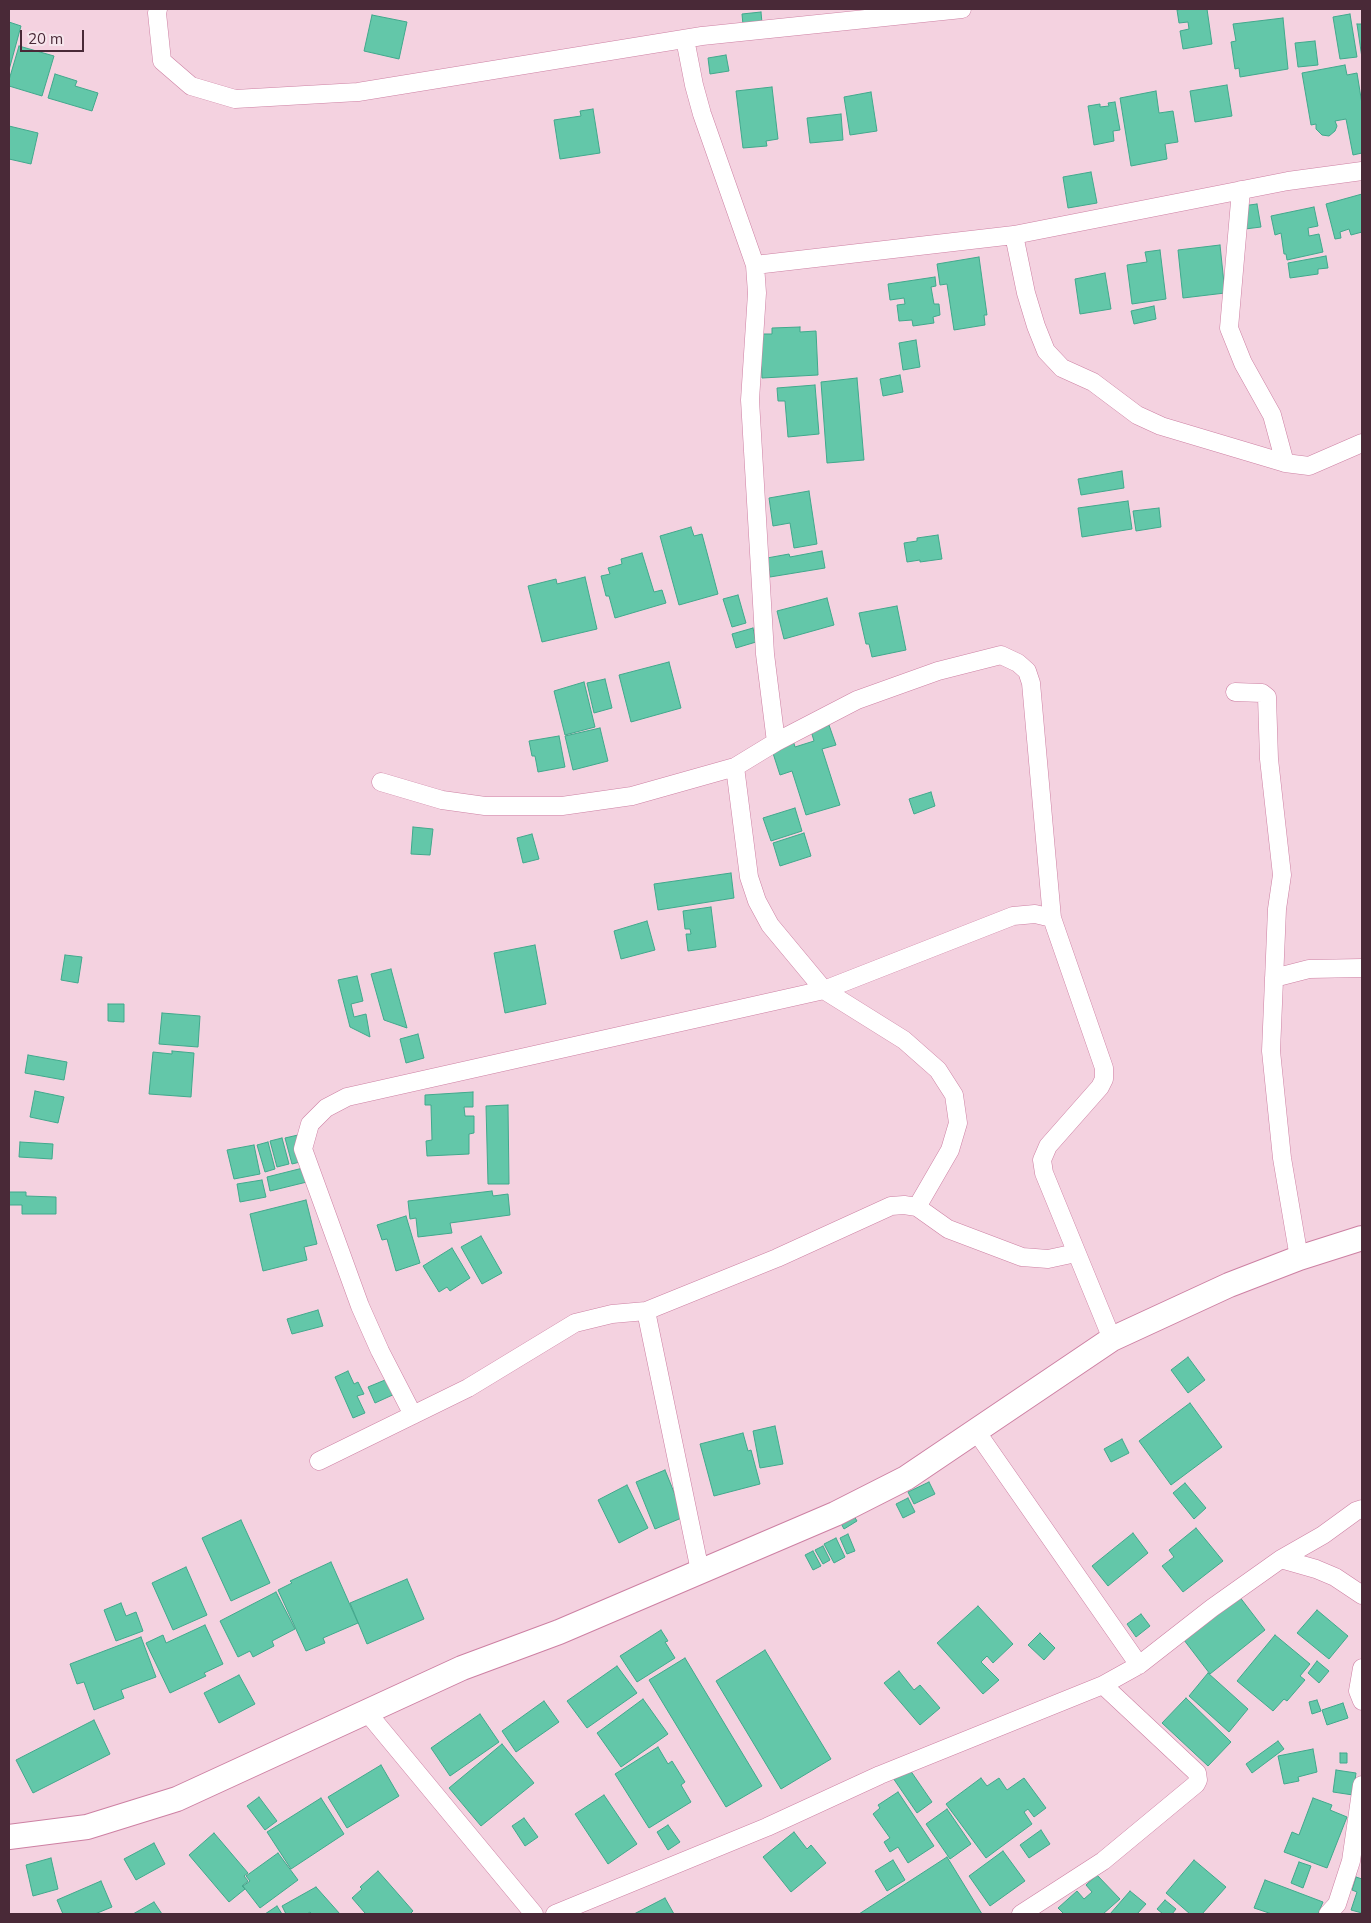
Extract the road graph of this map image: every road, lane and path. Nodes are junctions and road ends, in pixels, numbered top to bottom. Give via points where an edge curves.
1 (158, 9) edge
2 (962, 9) edge
3 (685, 39) junction
4 (1362, 171) edge
5 (1241, 190) junction
6 (1014, 235) junction
7 (755, 266) junction
8 (1362, 443) edge
9 (1285, 463) junction
10 (1235, 692) dead end
11 (776, 742) junction
12 (736, 767) junction
13 (381, 782) dead end
14 (1052, 918) junction
15 (1362, 968) edge
16 (1274, 978) junction
17 (824, 990) junction
18 (918, 1207) junction
19 (1362, 1238) edge
20 (1076, 1252) junction
21 (1299, 1258) junction
22 (646, 1311) junction
23 (1112, 1339) junction
24 (413, 1415) junction
25 (976, 1431) junction
26 (319, 1460) dead end
27 (1362, 1509) edge
28 (1281, 1559) junction
29 (700, 1572) junction
30 (1362, 1595) edge
31 (1139, 1665) junction
32 (1362, 1668) edge
33 (1103, 1685) junction
34 (1362, 1701) edge
35 (366, 1711) junction
36 (1362, 1785) edge
37 (9, 1837) edge
38 (534, 1914) edge
39 (555, 1914) edge
40 (1021, 1914) edge
41 (1328, 1914) edge

1 - 3 street via 162,61 191,86 235,99 358,92
2 - 3 street
3 - 7 street via 702,114
4 - 5 street
5 - 6 street
5 - 9 street via 1229,328 1243,363 1272,415
6 - 7 street
6 - 9 street via 1036,326 1046,351 1062,368 1093,382 1137,415 1161,426
7 - 11 street via 757,293 750,400 765,654
8 - 9 street via 1310,466
10 - 16 street via 1262,693 1267,697 1269,759 1282,875
11 - 12 street
11 - 14 street via 857,700 938,671 1001,655 1018,663 1027,671 1032,684
12 - 13 street via 632,796 562,806 477,805 442,800
12 - 17 street via 748,877 757,901 770,925
14 - 17 street via 1035,914 1013,916
14 - 20 street via 1104,1068 1100,1087 1048,1146 1042,1160 1044,1173
15 - 16 street via 1308,969
16 - 21 street via 1271,1051 1282,1158
17 - 18 street via 904,1040 938,1070 954,1095 958,1123 950,1150
17 - 24 street via 347,1097 326,1108 310,1124 303,1148 360,1306
18 - 20 street via 948,1229 1022,1256 1048,1259
18 - 22 street via 891,1206 777,1258
19 - 21 street
20 - 23 street
21 - 23 street via 1229,1285
22 - 24 street via 612,1314 575,1323 468,1388
22 - 29 street
23 - 25 street
24 - 26 street
25 - 29 street via 906,1478 835,1514
25 - 31 street
27 - 28 street
28 - 30 street via 1316,1569
28 - 31 street
29 - 35 street via 559,1632 462,1668
31 - 33 street
32 - 34 street via 1358,1692
33 - 39 street
33 - 40 street via 1197,1773 1198,1780 1102,1860
35 - 37 street via 178,1799 87,1827
35 - 38 street
36 - 41 street via 1351,1861 1337,1904

